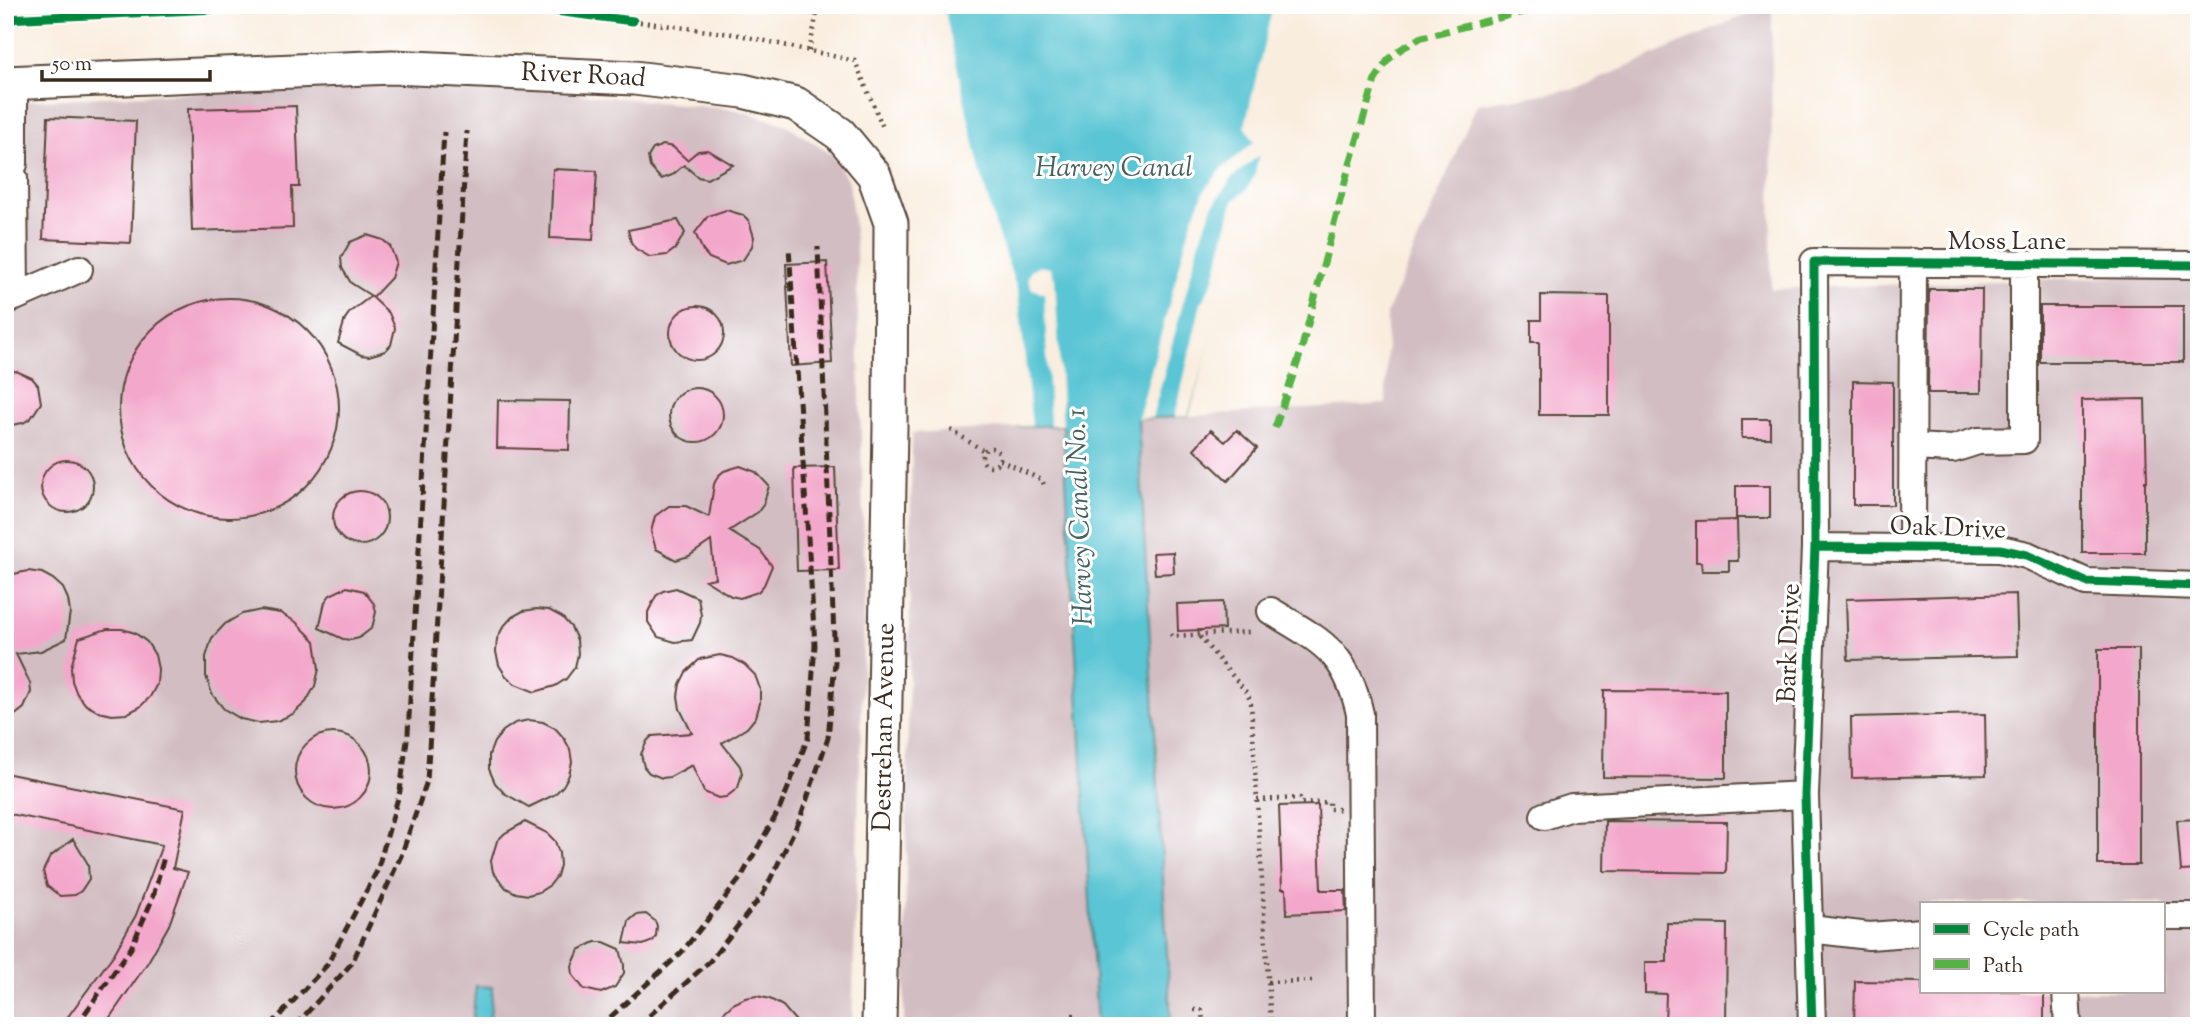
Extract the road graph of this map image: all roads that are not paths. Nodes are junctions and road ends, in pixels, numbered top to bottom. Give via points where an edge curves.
1 (10, 83) edge
2 (1814, 262) joint
3 (1913, 262) junction
4 (2024, 263) junction
5 (2199, 265) edge
6 (79, 269) dead end
7 (10, 299) edge
8 (890, 428) joint
9 (1913, 447) junction
10 (1815, 547) junction
11 (1912, 548) junction
12 (2199, 586) edge
13 (1271, 611) dead end
14 (1805, 795) junction
15 (1544, 816) dead end
16 (2166, 916) edge
17 (2199, 916) edge
18 (1810, 929) junction
19 (1920, 932) edge
20 (2066, 992) edge
21 (879, 1026) edge
22 (1362, 1026) edge
23 (1812, 1026) edge
24 (2068, 1026) edge

1 - 7 street via 14,171
1 - 8 main road, River Road via 392,67 634,78 743,91 796,104 840,134 874,175 891,223
2 - 3 street, Moss Lane
2 - 10 street, Bark Drive
3 - 4 street, Moss Lane
3 - 9 street
4 - 5 street, Moss Lane
4 - 9 street via 2024,440 1978,442 1953,449
6 - 7 street
8 - 21 main road, Destrehan Avenue
9 - 11 street
10 - 11 street, Oak Drive
10 - 14 street, Bark Drive
11 - 12 street, Oak Drive via 2000,549 2027,555 2086,582
13 - 22 street via 1319,640 1339,661 1354,687 1360,714
14 - 15 street via 1572,807
14 - 18 street, Bark Drive
16 - 17 street
18 - 19 street via 1869,936
18 - 23 street, Bark Drive
20 - 24 street

